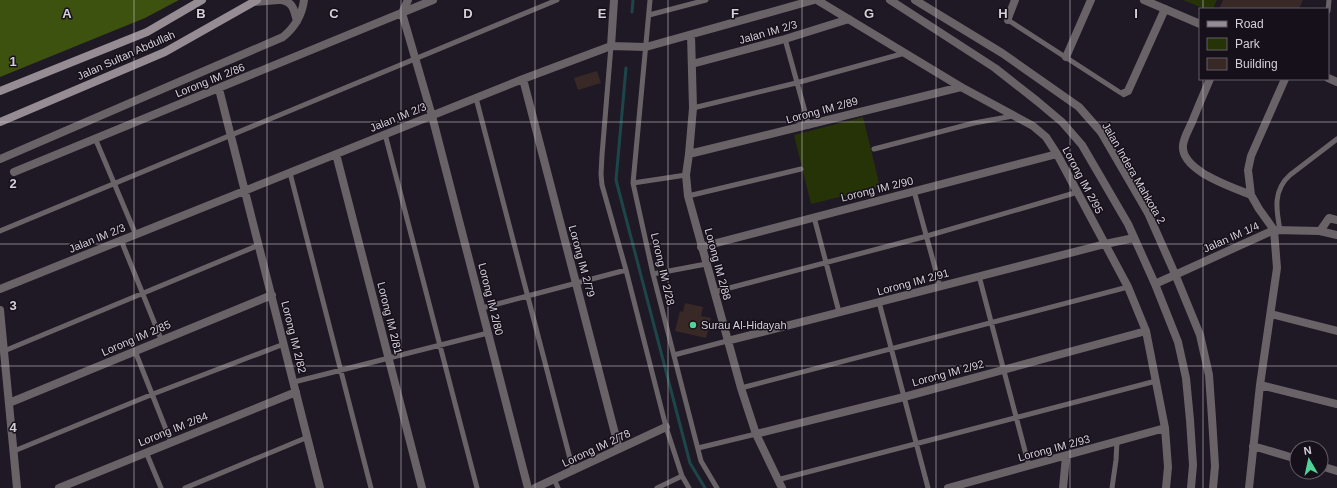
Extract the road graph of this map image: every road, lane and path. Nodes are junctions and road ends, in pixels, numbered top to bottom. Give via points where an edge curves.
1 (202, 0) edge
2 (278, 0) edge
3 (281, 0) edge
4 (304, 0) edge
5 (408, 0) edge
6 (433, 0) edge
7 (557, 0) edge
8 (614, 0) edge
9 (650, 0) edge
10 (706, 0) edge
11 (814, 0) edge
12 (817, 0) edge
13 (890, 0) edge
14 (915, 0) edge
15 (1015, 0) edge
16 (1091, 0) edge
17 (1144, 0) edge
18 (255, 1) edge
19 (1165, 9) junction
20 (402, 13) junction
21 (649, 15) junction
22 (849, 19) junction
23 (1008, 20) joint
24 (297, 21) junction
25 (1199, 24) edge
26 (691, 35) junction
27 (785, 39) junction
28 (611, 46) junction
29 (646, 47) junction
30 (905, 53) junction
31 (1066, 57) junction
32 (415, 59) junction
33 (692, 64) junction
34 (523, 79) junction
35 (1210, 80) edge
36 (1285, 80) edge
37 (796, 83) junction
38 (961, 87) junction
39 (219, 89) junction
40 (0, 91) edge
41 (1124, 93) joint
42 (476, 98) junction
43 (693, 108) junction
44 (432, 116) junction
45 (1013, 116) junction
46 (2, 120) edge
47 (809, 126) junction
48 (386, 134) junction
49 (231, 135) junction
50 (95, 138) junction
51 (1337, 139) edge
52 (874, 149) dead end
53 (336, 154) junction
54 (689, 154) junction
55 (1058, 154) junction
56 (0, 159) edge
57 (801, 169) dead end
58 (14, 172) dead end
59 (290, 173) junction
60 (686, 175) junction
61 (634, 183) junction
62 (114, 184) junction
63 (245, 190) junction
64 (914, 191) junction
65 (1078, 192) junction
66 (1252, 195) junction
67 (688, 196) junction
68 (814, 217) junction
69 (1337, 220) edge
70 (1277, 230) junction
71 (0, 231) edge
72 (1320, 231) junction
73 (136, 235) junction
74 (1337, 235) edge
75 (927, 236) junction
76 (1134, 238) junction
77 (121, 240) junction
78 (1105, 244) junction
79 (259, 245) junction
80 (701, 247) junction
81 (826, 262) junction
82 (706, 264) junction
83 (626, 270) junction
84 (653, 274) junction
85 (1175, 274) junction
86 (979, 276) junction
87 (576, 283) junction
88 (1155, 284) junction
89 (940, 286) junction
90 (1128, 287) junction
91 (0, 289) edge
92 (714, 292) junction
93 (143, 293) junction
94 (272, 295) junction
95 (528, 296) junction
96 (879, 302) junction
97 (482, 308) junction
98 (0, 310) edge
99 (839, 312) junction
100 (1271, 314) junction
101 (991, 323) junction
102 (1146, 331) junction
103 (1337, 331) edge
104 (488, 333) junction
105 (161, 340) junction
106 (727, 341) junction
107 (284, 344) junction
108 (440, 345) junction
109 (891, 349) junction
110 (135, 350) junction
111 (4, 351) junction
112 (674, 355) junction
113 (388, 358) junction
114 (341, 370) junction
115 (1004, 370) junction
116 (1156, 381) junction
117 (294, 382) junction
118 (1260, 385) junction
119 (741, 388) junction
120 (296, 392) junction
121 (153, 394) junction
122 (904, 397) junction
123 (10, 403) junction
124 (1337, 404) edge
125 (1016, 417) junction
126 (666, 427) junction
127 (1165, 428) junction
128 (756, 434) junction
129 (308, 437) junction
130 (1118, 441) junction
131 (171, 442) junction
132 (916, 444) junction
133 (1253, 446) junction
134 (698, 448) junction
135 (619, 449) junction
136 (14, 451) junction
137 (146, 452) junction
138 (1066, 456) junction
139 (1289, 457) edge
140 (1029, 466) junction
141 (573, 470) junction
142 (682, 476) junction
143 (554, 479) junction
144 (778, 480) junction
145 (318, 487) edge
146 (17, 488) edge
147 (59, 488) edge
148 (161, 488) edge
149 (185, 488) edge
150 (371, 488) edge
151 (422, 488) edge
152 (477, 488) edge
153 (528, 488) edge
154 (535, 488) edge
155 (558, 488) edge
156 (657, 488) edge
157 (689, 488) edge
158 (717, 488) edge
159 (782, 488) edge
160 (928, 488) edge
161 (948, 488) edge
162 (1063, 488) edge
163 (1112, 488) edge
164 (1166, 488) edge
165 (1191, 488) edge
166 (1213, 488) edge
167 (1249, 488) edge

1 - 40 main road, Jalan Sultan Abdullah via 146,32
2 - 18 street
3 - 24 street via 292,5
4 - 24 street
5 - 20 street
6 - 20 street, Lorong IM 2/86
7 - 32 lane
8 - 28 street
9 - 21 lane, Lorong IM 2/28
10 - 21 lane
11 - 26 street, Jalan IM 2/3
12 - 22 street, Lorong IM 2/95
13 - 76 street via 995,68 1062,122 1082,145
14 - 85 street, Jalan Indera Mahkota 2 via 1002,53 1080,107 1101,132 1144,207
15 - 23 street
16 - 31 street
17 - 19 street
18 - 46 main road, Jalan Sultan Abdullah via 165,52
19 - 25 street
19 - 41 street via 1128,91
20 - 32 street, Lorong IM 2/80
20 - 39 street, Lorong IM 2/86
21 - 29 lane, Lorong IM 2/28
22 - 27 street, Jalan IM 2/3
22 - 30 street, Lorong IM 2/95
23 - 31 lane
24 - 56 street via 283,37
26 - 29 street, Jalan IM 2/3
26 - 33 street, Lorong IM 2/88
27 - 33 street, Jalan IM 2/3
27 - 37 lane
28 - 29 street, Jalan IM 2/3
28 - 34 street, Jalan IM 2/3
28 - 83 lane via 601,174 604,194
29 - 61 lane, Lorong IM 2/28
30 - 37 lane
30 - 38 street, Lorong IM 2/95
31 - 41 lane
32 - 44 street, Lorong IM 2/80
32 - 49 lane
33 - 43 street, Lorong IM 2/88
34 - 42 street, Jalan IM 2/3
34 - 87 street, Lorong IM 2/79
35 - 66 street via 1187,133 1183,145 1184,154 1191,165 1202,173
36 - 66 street via 1251,156 1248,170
37 - 43 lane
37 - 47 lane
38 - 45 street, Lorong IM 2/95
38 - 47 street, Lorong IM 2/89
39 - 49 street, Lorong IM 2/82
39 - 50 street, Lorong IM 2/86
42 - 44 street, Jalan IM 2/3
42 - 95 lane
43 - 54 street, Lorong IM 2/88
44 - 48 street, Jalan IM 2/3
44 - 97 street, Lorong IM 2/80
45 - 52 lane via 974,123
45 - 55 street, Lorong IM 2/95 via 1042,133
47 - 54 street, Lorong IM 2/89
48 - 53 street, Jalan IM 2/3
48 - 108 lane
49 - 62 lane
49 - 63 street, Lorong IM 2/82
50 - 58 street, Lorong IM 2/86
50 - 62 lane
51 - 70 lane via 1290,175 1279,189
53 - 59 street, Jalan IM 2/3
53 - 113 street, Lorong IM 2/81
54 - 60 street, Lorong IM 2/88
55 - 64 street, Lorong IM 2/90
55 - 65 street, Lorong IM 2/95
57 - 67 lane
59 - 63 street, Jalan IM 2/3
59 - 114 lane
60 - 61 lane
60 - 67 street, Lorong IM 2/88
61 - 84 lane, Lorong IM 2/28
62 - 71 lane
62 - 73 lane
63 - 73 street, Jalan IM 2/3
63 - 79 street, Lorong IM 2/82
64 - 68 street, Lorong IM 2/90
64 - 75 lane
65 - 75 lane
65 - 78 street, Lorong IM 2/95
66 - 70 street via 1259,209
67 - 80 street, Lorong IM 2/88
68 - 80 street, Lorong IM 2/90
68 - 81 lane
69 - 72 street via 1330,218
70 - 72 street, Jalan IM 1/4
70 - 85 street, Jalan IM 1/4
70 - 100 street via 1277,268
72 - 74 street, Jalan IM 1/4
73 - 77 street, Jalan IM 2/3
75 - 81 lane
75 - 89 lane
76 - 78 street, Lorong IM 2/91
76 - 88 street
77 - 91 street, Jalan IM 2/3
77 - 93 lane
78 - 86 street, Lorong IM 2/91
78 - 90 street, Lorong IM 2/95
79 - 93 lane
79 - 94 street, Lorong IM 2/82
80 - 82 street, Lorong IM 2/88
81 - 92 lane
81 - 99 lane
82 - 84 lane
82 - 92 street, Lorong IM 2/88
83 - 87 lane
83 - 126 lane
84 - 112 lane, Lorong IM 2/28
85 - 88 street, Jalan IM 1/4
85 - 166 street, Jalan Indera Mahkota 2 via 1200,335 1208,375 1215,466
86 - 89 street, Lorong IM 2/91
86 - 101 lane
87 - 95 lane
87 - 135 street, Lorong IM 2/79
88 - 165 street via 1178,342 1186,378 1192,465
89 - 96 street, Lorong IM 2/91
90 - 101 lane
90 - 102 street, Lorong IM 2/95
92 - 106 street, Lorong IM 2/88
93 - 105 lane
93 - 111 lane
94 - 105 street, Lorong IM 2/85
94 - 107 street, Lorong IM 2/82
95 - 97 lane
95 - 141 lane
96 - 99 street, Lorong IM 2/91
96 - 109 lane
97 - 104 street, Lorong IM 2/80
98 - 111 street
99 - 106 street, Lorong IM 2/91
100 - 103 street
100 - 118 street
101 - 109 lane
101 - 115 lane
102 - 115 street, Lorong IM 2/92
102 - 116 street, Lorong IM 2/95
104 - 108 lane
104 - 153 street, Lorong IM 2/80
105 - 110 street, Lorong IM 2/85
106 - 112 lane
106 - 119 street, Lorong IM 2/88
107 - 117 street, Lorong IM 2/82
107 - 121 lane
108 - 113 lane
108 - 152 lane
109 - 119 lane
109 - 122 lane
110 - 121 lane
110 - 123 street, Lorong IM 2/85
111 - 123 street
112 - 134 lane, Lorong IM 2/28
113 - 114 lane
113 - 151 street, Lorong IM 2/81
114 - 117 lane
114 - 150 lane
115 - 122 street, Lorong IM 2/92
115 - 125 lane
116 - 125 lane
116 - 127 street, Lorong IM 2/95
117 - 120 street, Lorong IM 2/82
118 - 124 street
118 - 133 street
119 - 128 street, Lorong IM 2/88
120 - 129 street, Lorong IM 2/82
120 - 131 street, Lorong IM 2/84
121 - 131 lane
121 - 136 lane
122 - 128 street, Lorong IM 2/92
122 - 132 lane
123 - 136 street
125 - 132 lane
125 - 140 lane
126 - 135 street, Lorong IM 2/78
126 - 142 lane
127 - 130 street, Lorong IM 2/93
127 - 164 street, Lorong IM 2/95 via 1168,468
128 - 134 lane
128 - 144 street, Lorong IM 2/88
129 - 145 street, Lorong IM 2/82
129 - 149 lane
130 - 138 street, Lorong IM 2/93
130 - 163 lane
131 - 137 street, Lorong IM 2/84
132 - 144 lane
132 - 160 lane
133 - 139 street
133 - 167 street
134 - 158 lane, Lorong IM 2/28 via 701,461
135 - 141 street, Lorong IM 2/78
136 - 146 street
137 - 147 street, Lorong IM 2/84
137 - 148 lane
138 - 140 street, Lorong IM 2/93
138 - 162 street
140 - 161 street, Lorong IM 2/93
141 - 143 street, Lorong IM 2/78
142 - 156 lane
142 - 157 lane
143 - 154 street, Lorong IM 2/78
143 - 155 lane
144 - 159 street, Lorong IM 2/88

